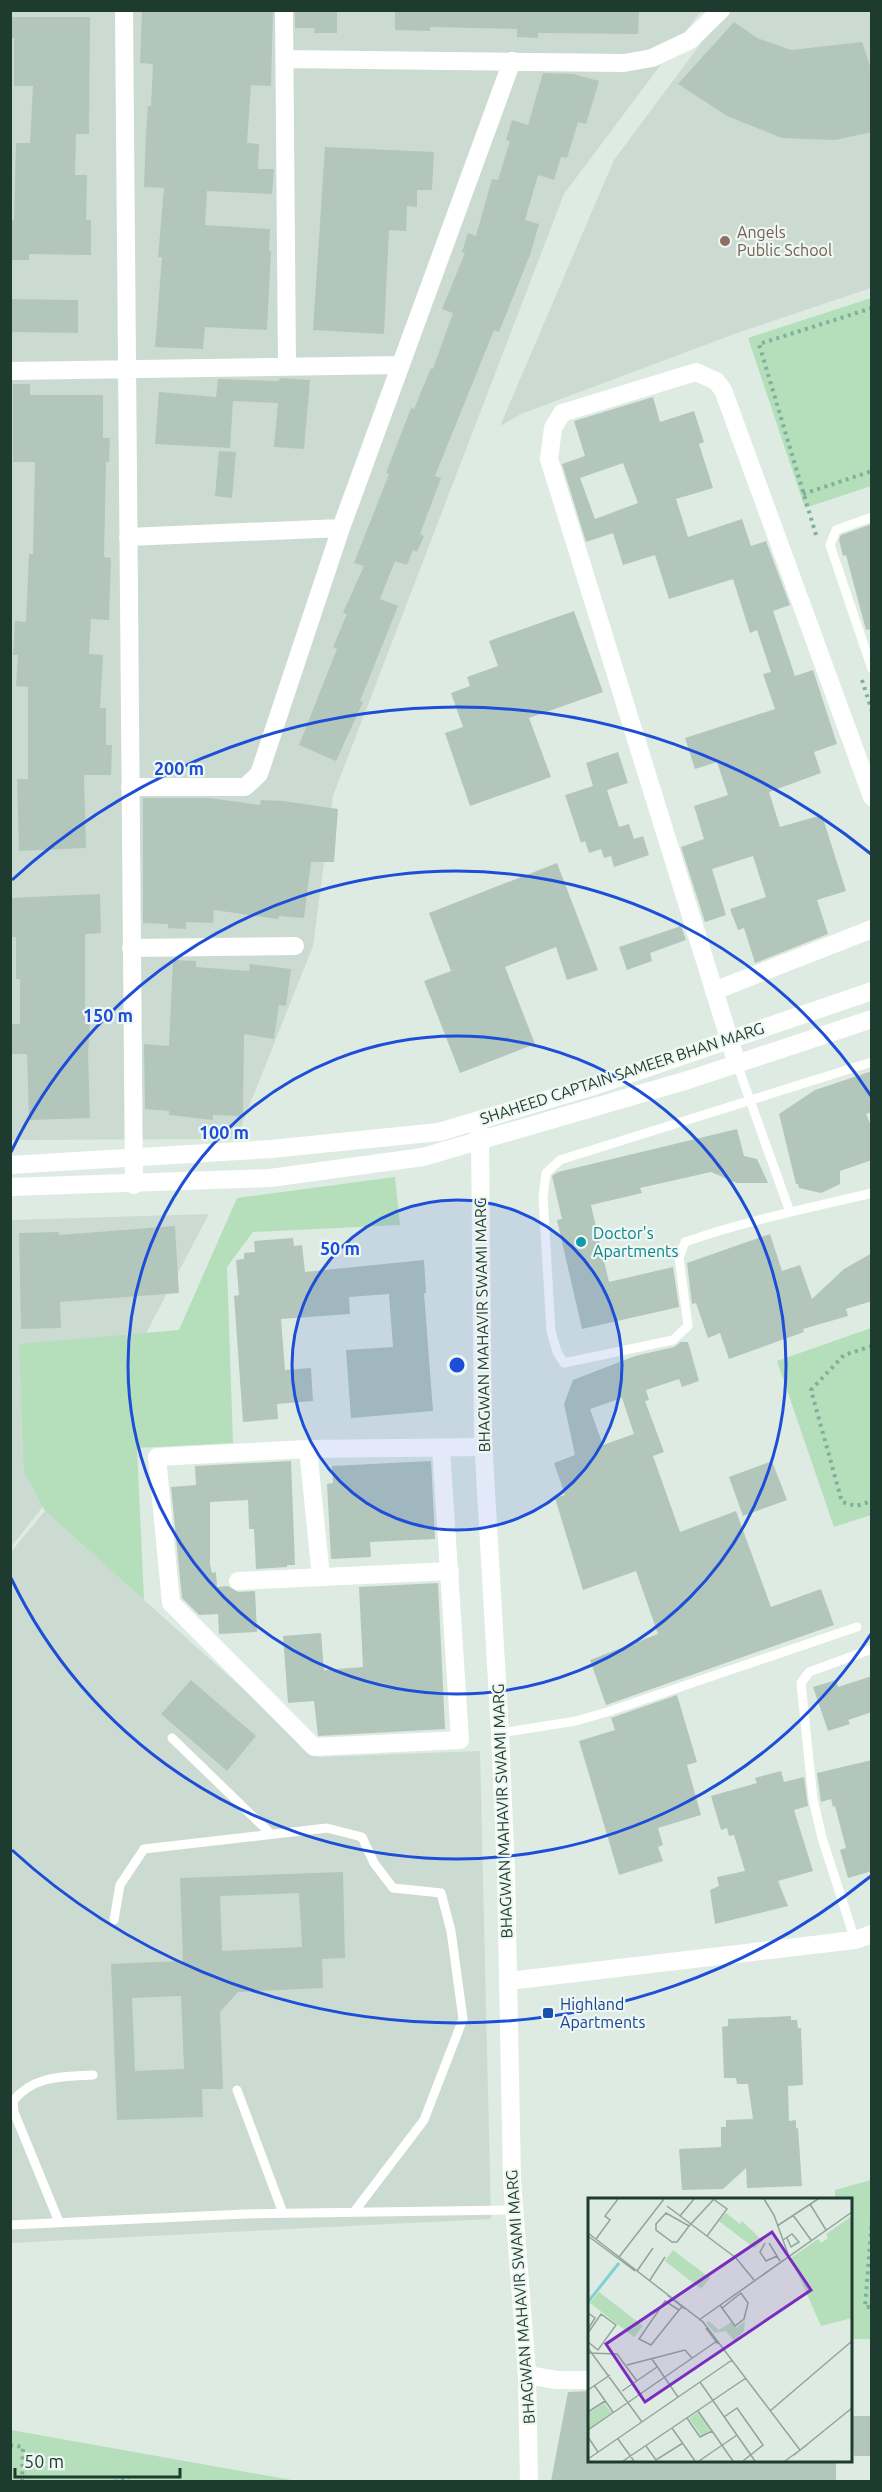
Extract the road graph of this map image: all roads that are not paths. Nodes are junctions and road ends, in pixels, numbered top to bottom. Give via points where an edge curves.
1 (124, 10) edge
2 (284, 10) edge
3 (721, 10) edge
4 (284, 59) junction
5 (512, 61) junction
6 (401, 364) junction
7 (287, 366) junction
8 (127, 370) junction
9 (10, 371) edge
10 (872, 517) edge
11 (340, 528) junction
12 (128, 537) junction
13 (872, 669) edge
14 (130, 788) junction
15 (872, 797) edge
16 (872, 929) edge
17 (295, 945) dead end
18 (131, 948) junction
19 (714, 991) junction
20 (872, 992) edge
21 (872, 1019) edge
22 (729, 1038) junction
23 (872, 1062) edge
24 (737, 1064) junction
25 (751, 1101) junction
26 (477, 1121) junction
27 (480, 1140) junction
28 (133, 1158) junction
29 (10, 1165) edge
30 (134, 1185) junction
31 (10, 1187) edge
32 (872, 1193) edge
33 (790, 1212) junction
34 (483, 1447) junction
35 (441, 1448) junction
36 (308, 1449) junction
37 (450, 1571) junction
38 (321, 1577) junction
39 (238, 1581) dead end
40 (857, 1627) dead end
41 (872, 1649) edge
42 (500, 1733) junction
43 (172, 1738) dead end
44 (271, 1834) junction
45 (114, 1920) dead end
46 (863, 1937) edge
47 (508, 1981) junction
48 (93, 2075) dead end
49 (237, 2090) dead end
50 (12, 2101) edge
51 (514, 2210) junction
52 (354, 2212) junction
53 (283, 2213) junction
54 (59, 2222) junction
55 (10, 2225) edge
56 (527, 2375) junction
57 (588, 2380) edge
58 (529, 2481) edge

1 - 8 street
2 - 4 street
3 - 5 street via 690,40 652,58 624,63
4 - 5 street
4 - 7 street
5 - 6 street
6 - 7 street
6 - 11 street
7 - 8 street
8 - 9 street
8 - 12 street
10 - 13 lane via 836,530 830,545
11 - 12 street
11 - 14 street via 254,781 245,787
12 - 14 street
14 - 18 street
15 - 19 street via 723,390 716,381 696,372 562,413 553,428 549,459
16 - 19 street
17 - 18 street
18 - 28 street
19 - 22 street
20 - 22 street, SHAHEED CAPTAIN SAMEER BHAN MARG
21 - 24 street, SHAHEED CAPTAIN SAMEER BHAN MARG
22 - 24 street
22 - 26 street, SHAHEED CAPTAIN SAMEER BHAN MARG via 597,1085
23 - 25 lane
24 - 25 lane
24 - 27 street, SHAHEED CAPTAIN SAMEER BHAN MARG
25 - 33 lane
25 - 33 lane via 560,1160 546,1173 543,1197 551,1331 557,1352 564,1363 673,1340 688,1326 679,1258 685,1242
26 - 27 street, BHAGWAN MAHAVIR SWAMI MARG
26 - 28 street, SHAHEED CAPTAIN SAMEER BHAN MARG via 439,1132
27 - 30 street, SHAHEED CAPTAIN SAMEER BHAN MARG via 423,1157 270,1178
27 - 34 street, BHAGWAN MAHAVIR SWAMI MARG
28 - 29 street, SHAHEED CAPTAIN SAMEER BHAN MARG
28 - 30 street
30 - 31 street, SHAHEED CAPTAIN SAMEER BHAN MARG
32 - 33 lane
34 - 35 street
34 - 42 street, BHAGWAN MAHAVIR SWAMI MARG
35 - 36 street
35 - 37 street
36 - 37 street via 157,1457 171,1603 314,1747 460,1740
36 - 38 street
37 - 38 street
38 - 39 street
40 - 42 lane via 607,1712
41 - 46 lane via 809,1672 801,1683 813,1798 822,1838
42 - 47 street, BHAGWAN MAHAVIR SWAMI MARG
43 - 44 lane
44 - 45 lane via 144,1849 120,1885
44 - 52 lane via 327,1828 362,1837 374,1863 393,1888 441,1893 451,1931 463,2019 424,2120
46 - 47 street
47 - 51 street, BHAGWAN MAHAVIR SWAMI MARG
48 - 50 lane via 31,2084
49 - 53 lane
50 - 54 lane
51 - 52 lane
51 - 56 street, BHAGWAN MAHAVIR SWAMI MARG
52 - 53 lane
53 - 54 lane
54 - 55 lane
56 - 57 street
56 - 58 street, BHAGWAN MAHAVIR SWAMI MARG

